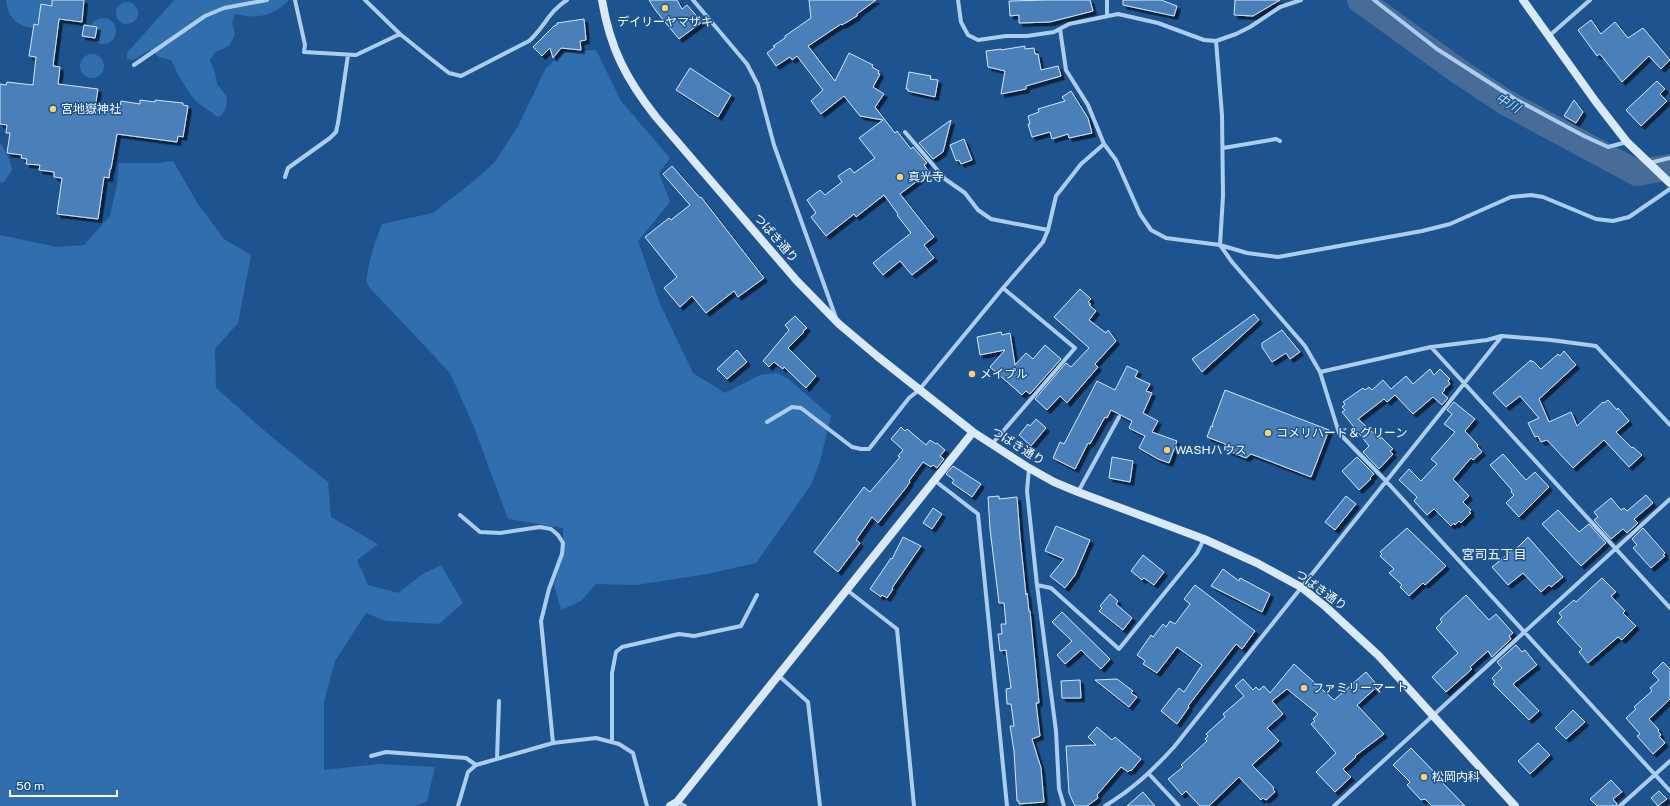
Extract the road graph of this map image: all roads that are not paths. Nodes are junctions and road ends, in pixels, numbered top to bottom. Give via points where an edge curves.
1 (267, 0) edge
2 (295, 0) edge
3 (365, 0) edge
4 (567, 0) edge
5 (602, 0) edge
6 (693, 0) edge
7 (958, 0) edge
8 (1107, 0) edge
9 (1301, 0) edge
10 (1374, 0) edge
11 (1523, 0) edge
12 (1590, 0) edge
13 (1107, 15) junction
14 (1060, 29) junction
15 (400, 34) junction
16 (1549, 36) junction
17 (1216, 41) junction
18 (348, 55) junction
19 (134, 65) dead end
20 (905, 132) dead end
21 (1280, 141) dead end
22 (1627, 142) junction
23 (1104, 144) junction
24 (1223, 148) junction
25 (1670, 158) edge
26 (1651, 165) junction
27 (285, 177) dead end
28 (1670, 184) edge
29 (1048, 230) junction
30 (1220, 245) junction
31 (1003, 288) junction
32 (838, 324) junction
33 (1502, 336) junction
34 (1431, 347) junction
35 (1320, 372) junction
36 (1464, 383) junction
37 (919, 390) junction
38 (1119, 417) dead end
39 (767, 422) dead end
40 (1670, 425) edge
41 (972, 432) junction
42 (992, 444) junction
43 (1029, 468) junction
44 (934, 480) junction
45 (1386, 481) junction
46 (1078, 492) junction
47 (1670, 498) edge
48 (460, 515) dead end
49 (1204, 539) junction
50 (1615, 549) junction
51 (1037, 585) junction
52 (1301, 587) junction
53 (846, 589) junction
54 (757, 595) dead end
55 (1670, 608) edge
56 (1524, 632) junction
57 (778, 675) junction
58 (499, 702) dead end
59 (1433, 716) junction
60 (612, 742) junction
61 (553, 743) junction
62 (371, 756) dead end
63 (497, 759) junction
64 (1670, 761) edge
65 (476, 765) junction
66 (1149, 774) junction
67 (1655, 774) junction
68 (1670, 791) edge
69 (678, 805) edge
70 (458, 806) edge
71 (647, 806) edge
72 (820, 806) edge
73 (914, 806) edge
74 (1007, 806) edge
75 (1064, 806) edge
76 (1105, 806) edge
77 (1179, 806) edge
78 (1334, 806) edge
79 (1515, 806) edge
80 (1620, 806) edge

1 - 19 street via 224,8 205,16
2 - 18 street via 305,45 304,52
3 - 15 street
4 - 15 street via 556,6 537,34 529,41 461,76 449,73
5 - 32 main road, つばき通り via 610,37 636,92 797,280
6 - 32 street via 748,64 758,85 774,145
7 - 14 street via 961,22 968,35 978,40 1027,36
8 - 13 street
9 - 17 street via 1280,7 1246,29
10 - 22 street via 1437,49 1515,98 1608,147
11 - 16 main road
12 - 16 street
13 - 14 street via 1069,24
13 - 17 street via 1118,14 1158,23 1204,40
14 - 23 street via 1066,70 1088,105
15 - 18 street via 356,55
16 - 22 main road
17 - 24 street
18 - 27 street via 336,132 288,168
20 - 29 street via 945,179 965,193 978,210 991,219
21 - 24 street via 1276,139
22 - 26 main road
23 - 29 street via 1081,164 1056,196
23 - 30 street via 1116,160 1140,214 1151,230 1166,238
24 - 30 street
25 - 26 street
26 - 28 main road
28 - 30 street via 1629,217 1614,221 1596,219 1543,197 1530,195 1511,197 1450,224 1422,231 1278,257 1247,253
29 - 31 street via 1043,242
30 - 35 street via 1305,346
31 - 37 street
31 - 42 street via 1075,348
32 - 37 main road, つばき通り
33 - 34 street
33 - 36 street
33 - 40 street via 1596,346
34 - 35 street
34 - 36 street
35 - 45 street via 1339,433
36 - 45 street
36 - 50 street
37 - 39 street via 909,398 869,449 852,446 801,408 792,407
37 - 41 main road, つばき通り
38 - 46 street
41 - 42 main road, つばき通り
41 - 44 main road
42 - 43 main road, つばき通り
43 - 46 main road, つばき通り
43 - 51 street via 1027,491
44 - 53 main road
44 - 74 street via 978,514
45 - 52 street
45 - 56 street
46 - 49 main road, つばき通り
47 - 50 street
48 - 61 street via 480,532 500,533 540,527 551,529 563,542 559,565 549,589 541,621
49 - 51 street via 1197,552 1119,649 1051,588
49 - 52 main road, つばき通り
50 - 55 street
50 - 56 street
51 - 75 street via 1056,731 1059,788
52 - 59 main road, つばき通り via 1355,632
52 - 66 street via 1174,747
53 - 57 main road
53 - 73 street via 897,628
54 - 60 street via 741,626 694,636 679,634 622,647 616,652 612,673
56 - 59 street
56 - 67 street
57 - 69 main road
57 - 72 street via 808,702
58 - 63 street
59 - 78 street
59 - 79 main road, つばき通り
60 - 61 street via 596,738
60 - 71 street via 633,753
61 - 63 street
62 - 65 street via 386,752 466,758
63 - 65 street
64 - 67 street
65 - 70 street via 468,772
66 - 76 street
66 - 77 street
67 - 68 street
67 - 80 street

